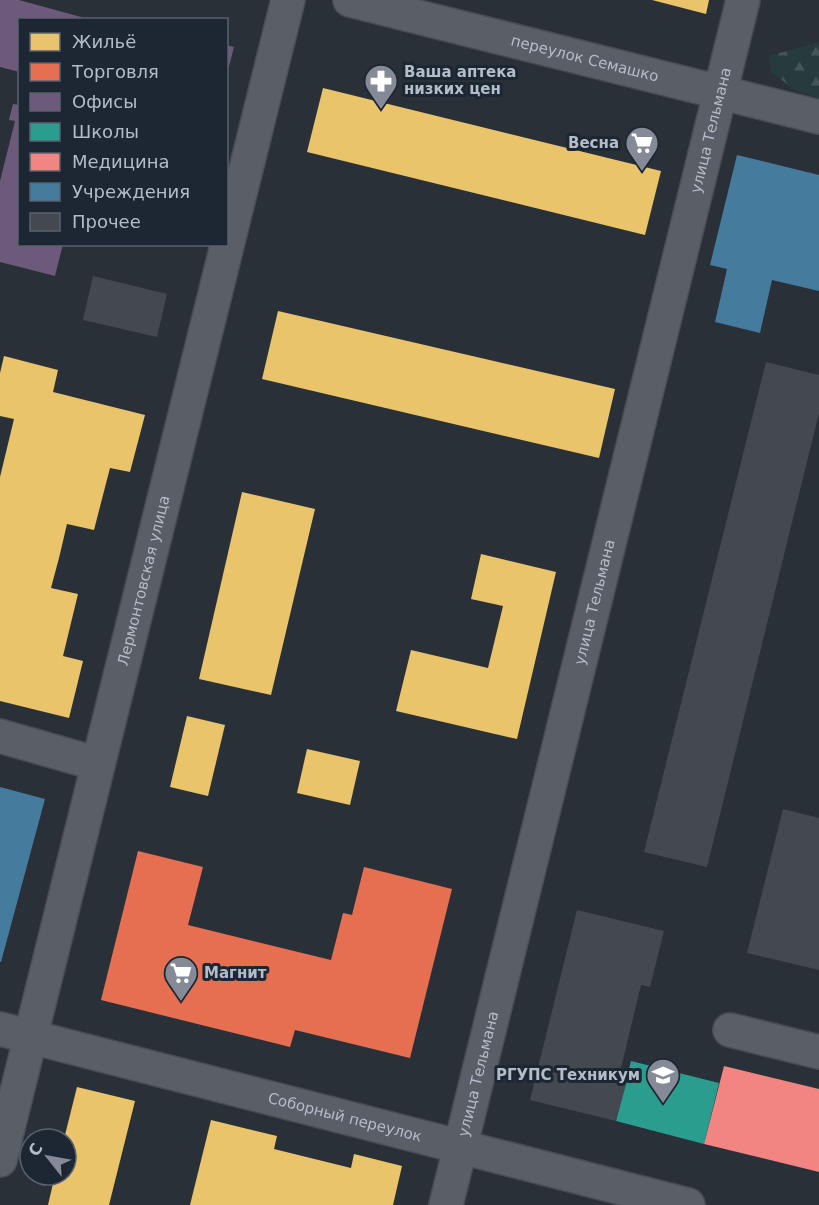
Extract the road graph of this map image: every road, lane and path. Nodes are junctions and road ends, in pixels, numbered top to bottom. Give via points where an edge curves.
1 (288, 0) edge
2 (350, 0) edge
3 (743, 0) edge
4 (720, 93) junction
5 (819, 117) edge
6 (228, 241) edge
7 (227, 246) edge
8 (0, 736) edge
9 (98, 764) junction
10 (730, 1030) dead end
11 (15, 1033) edge
12 (819, 1052) edge
13 (461, 1147) junction
14 (0, 1160) edge
15 (446, 1205) edge
16 (688, 1205) edge

1 - 6 street, Лермонтовская улица
2 - 4 street, переулок Семашко
3 - 4 street, улица Тельмана
4 - 5 street, переулок Семашко
4 - 13 street, улица Тельмана
7 - 9 street, Лермонтовская улица
8 - 9 street
9 - 11 street, Лермонтовская улица
10 - 12 street
11 - 13 street, Соборный переулок
11 - 14 street, Лермонтовская улица
13 - 15 street, улица Тельмана
13 - 16 street, Соборный переулок

